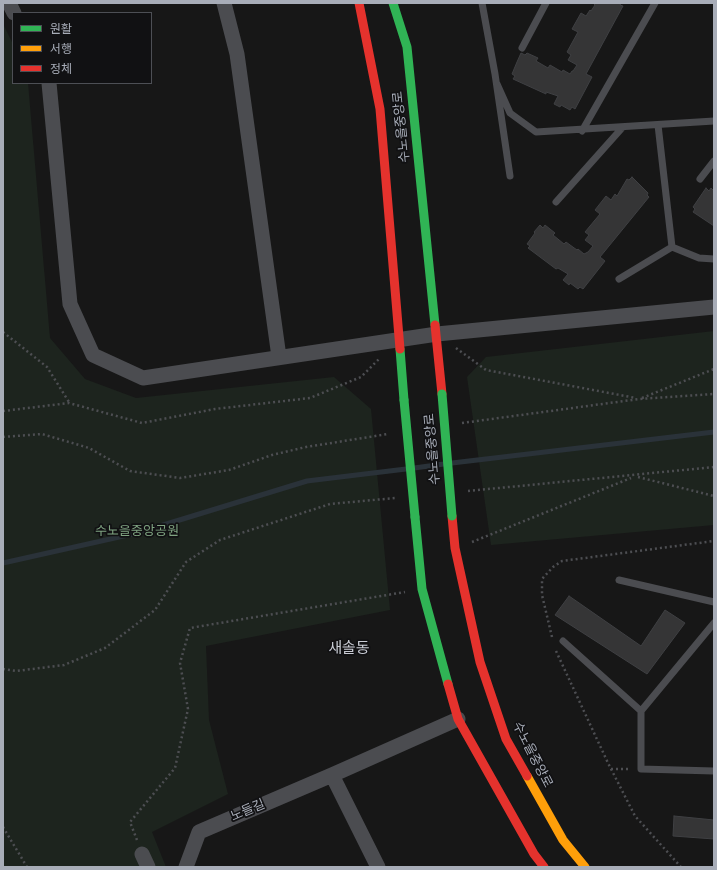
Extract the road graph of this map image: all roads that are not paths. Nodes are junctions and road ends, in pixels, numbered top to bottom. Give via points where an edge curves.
1 (8, 3) edge
2 (224, 3) edge
3 (359, 3) edge
4 (393, 3) edge
5 (482, 3) edge
6 (546, 3) edge
7 (655, 3) edge
8 (3, 5) edge
9 (13, 12) edge
10 (522, 48) dead end
11 (49, 84) edge
12 (497, 84) junction
13 (714, 121) edge
14 (658, 125) junction
15 (622, 128) junction
16 (582, 131) junction
17 (714, 161) edge
18 (510, 176) dead end
19 (700, 179) dead end
20 (556, 202) dead end
21 (672, 247) junction
22 (714, 260) edge
23 (618, 278) dead end
24 (714, 307) edge
25 (437, 334) junction
26 (398, 340) junction
27 (279, 357) junction
28 (619, 580) dead end
29 (714, 602) edge
30 (714, 622) edge
31 (563, 641) dead end
32 (641, 711) junction
33 (458, 719) junction
34 (714, 771) edge
35 (332, 775) junction
36 (186, 867) edge
37 (378, 867) edge
38 (544, 867) edge
39 (585, 867) edge

1 - 8 street
1 - 9 street
2 - 27 street via 237,54
3 - 26 main road, 수노을중앙로 via 380,109
4 - 25 main road, 수노을중앙로 via 407,47
5 - 12 lane
6 - 10 lane
7 - 16 lane
11 - 27 street via 70,304 93,355 143,378
12 - 16 lane via 510,112 536,132
12 - 18 lane
13 - 14 lane
14 - 15 lane
14 - 21 lane
15 - 16 lane
15 - 20 lane
17 - 19 lane
21 - 22 lane via 699,258
21 - 23 lane
24 - 25 street
25 - 26 street
25 - 39 main road, 수노을중앙로, bridge via 455,548 480,662 506,739 563,840
26 - 27 street
26 - 33 main road, 수노을중앙로, bridge via 422,589
28 - 29 lane
30 - 32 lane
31 - 32 lane
32 - 34 lane via 641,769
33 - 35 street, 노들길
33 - 38 main road, 수노을중앙로 via 534,854
35 - 36 street, 노들길 via 199,832
35 - 37 street

